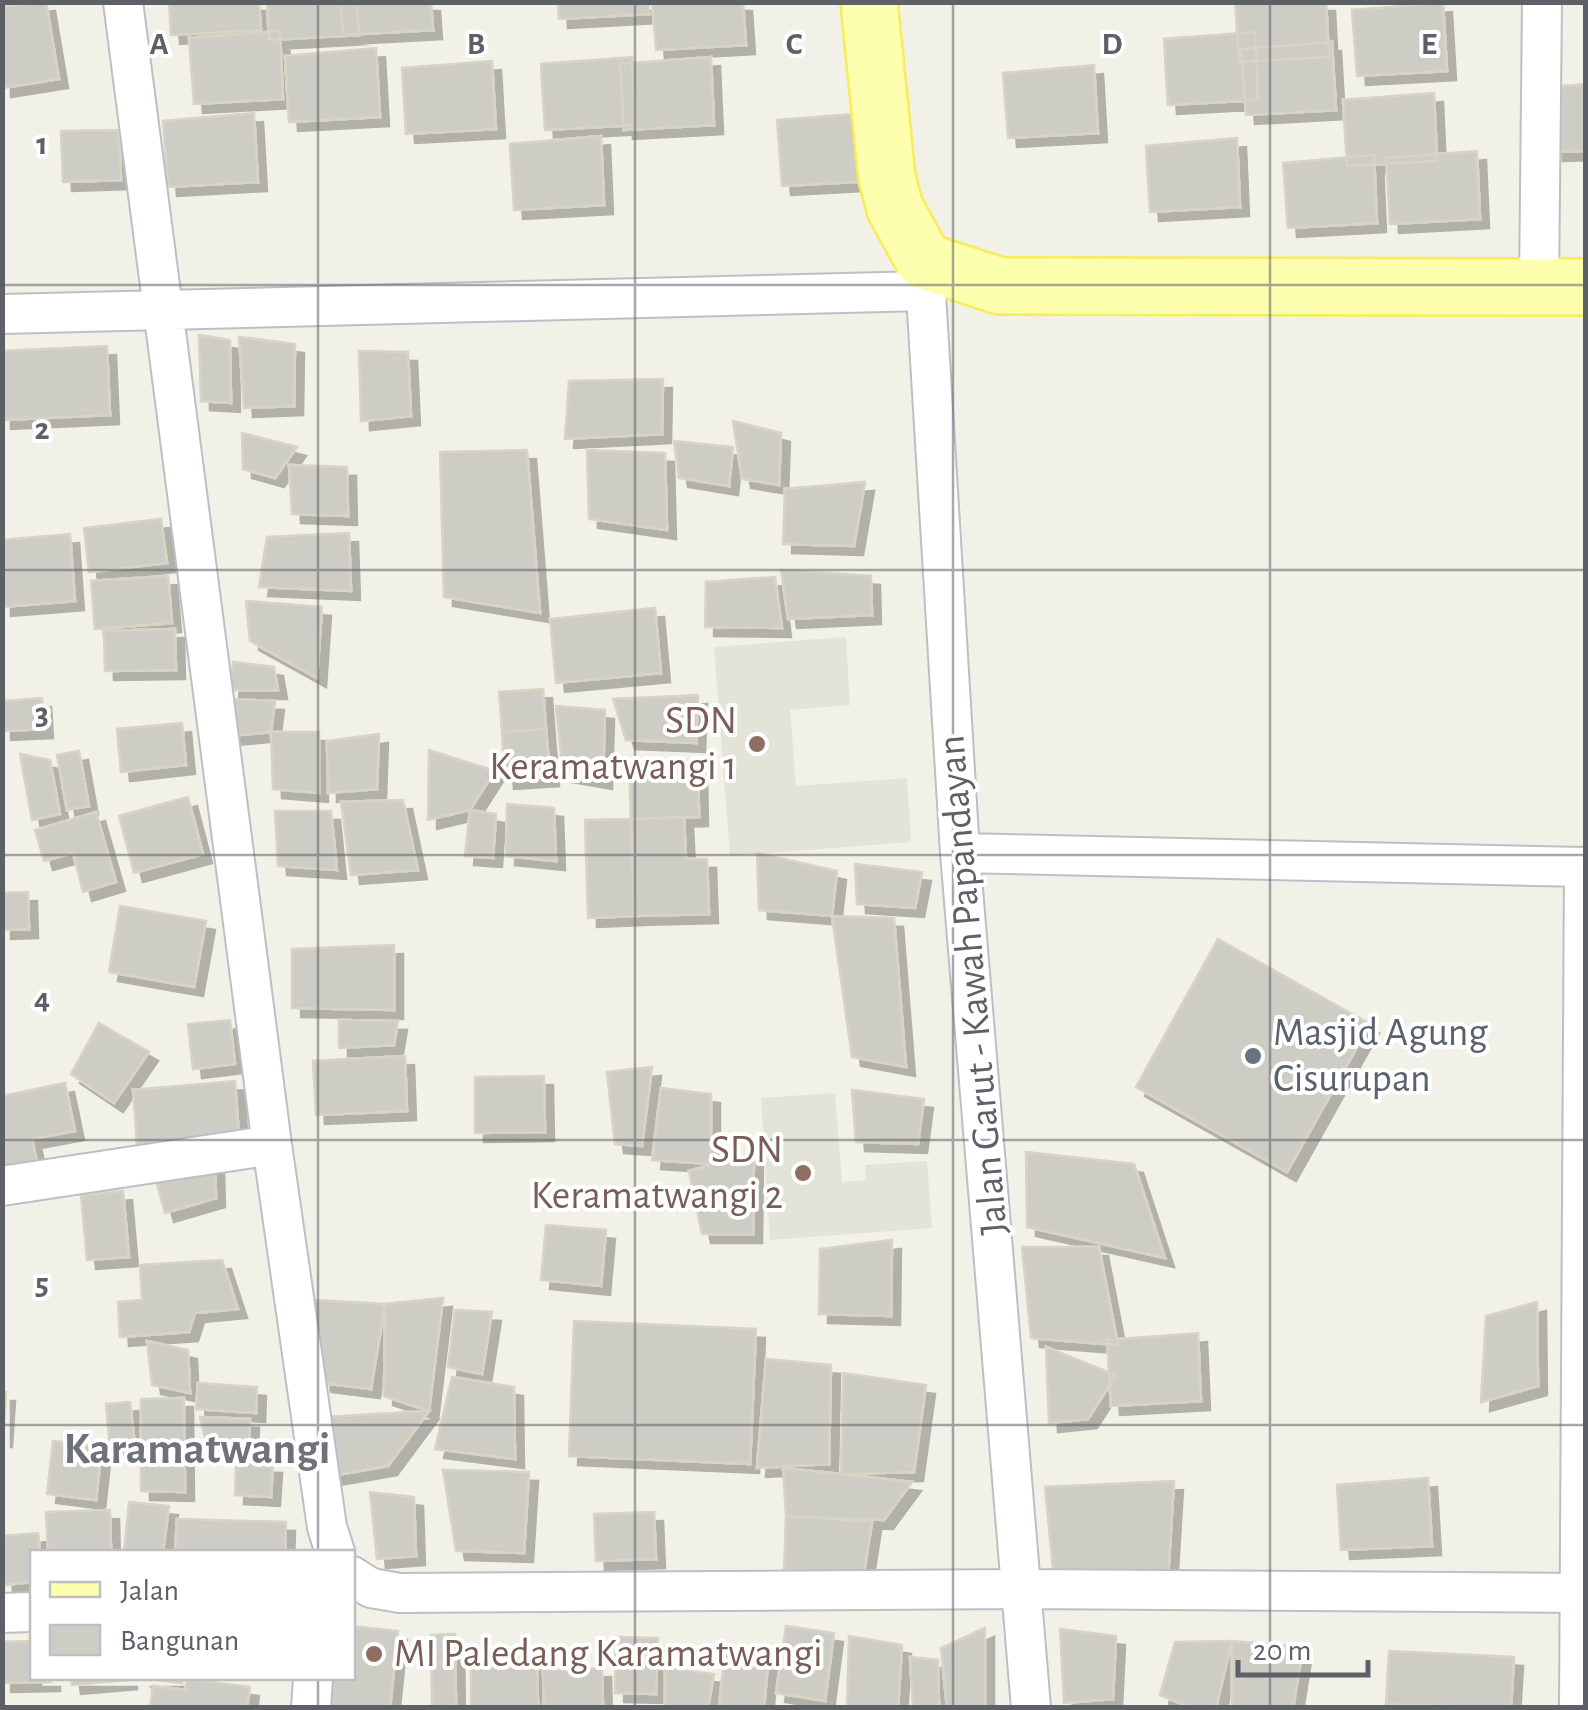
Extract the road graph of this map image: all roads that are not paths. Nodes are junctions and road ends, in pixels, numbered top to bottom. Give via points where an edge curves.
1 (123, 2) edge
2 (869, 2) edge
3 (1542, 2) edge
4 (919, 262) junction
5 (1562, 286) edge
6 (166, 313) junction
7 (2, 314) edge
8 (960, 853) junction
9 (272, 1144) junction
10 (2, 1186) edge
11 (334, 1550) edge
12 (355, 1578) edge
13 (1022, 1589) junction
14 (1580, 1593) junction
15 (30, 1612) edge
16 (2, 1614) edge
17 (313, 1680) edge
18 (310, 1708) edge
19 (1031, 1708) edge
20 (1579, 1708) edge

1 - 6 street
2 - 4 main road via 888,178
3 - 5 street
4 - 5 main road via 1000,286
4 - 6 street
4 - 8 street, Jalan Garut - Kawah Papandayan
6 - 7 street
6 - 9 street
8 - 13 street, Jalan Garut - Kawah Papandayan
8 - 14 street via 1584,868
9 - 10 street
9 - 11 street
12 - 13 street via 400,1593
13 - 14 street
13 - 19 street, Jalan Garut - Kawah Papandayan
14 - 20 street
15 - 16 street
17 - 18 street

